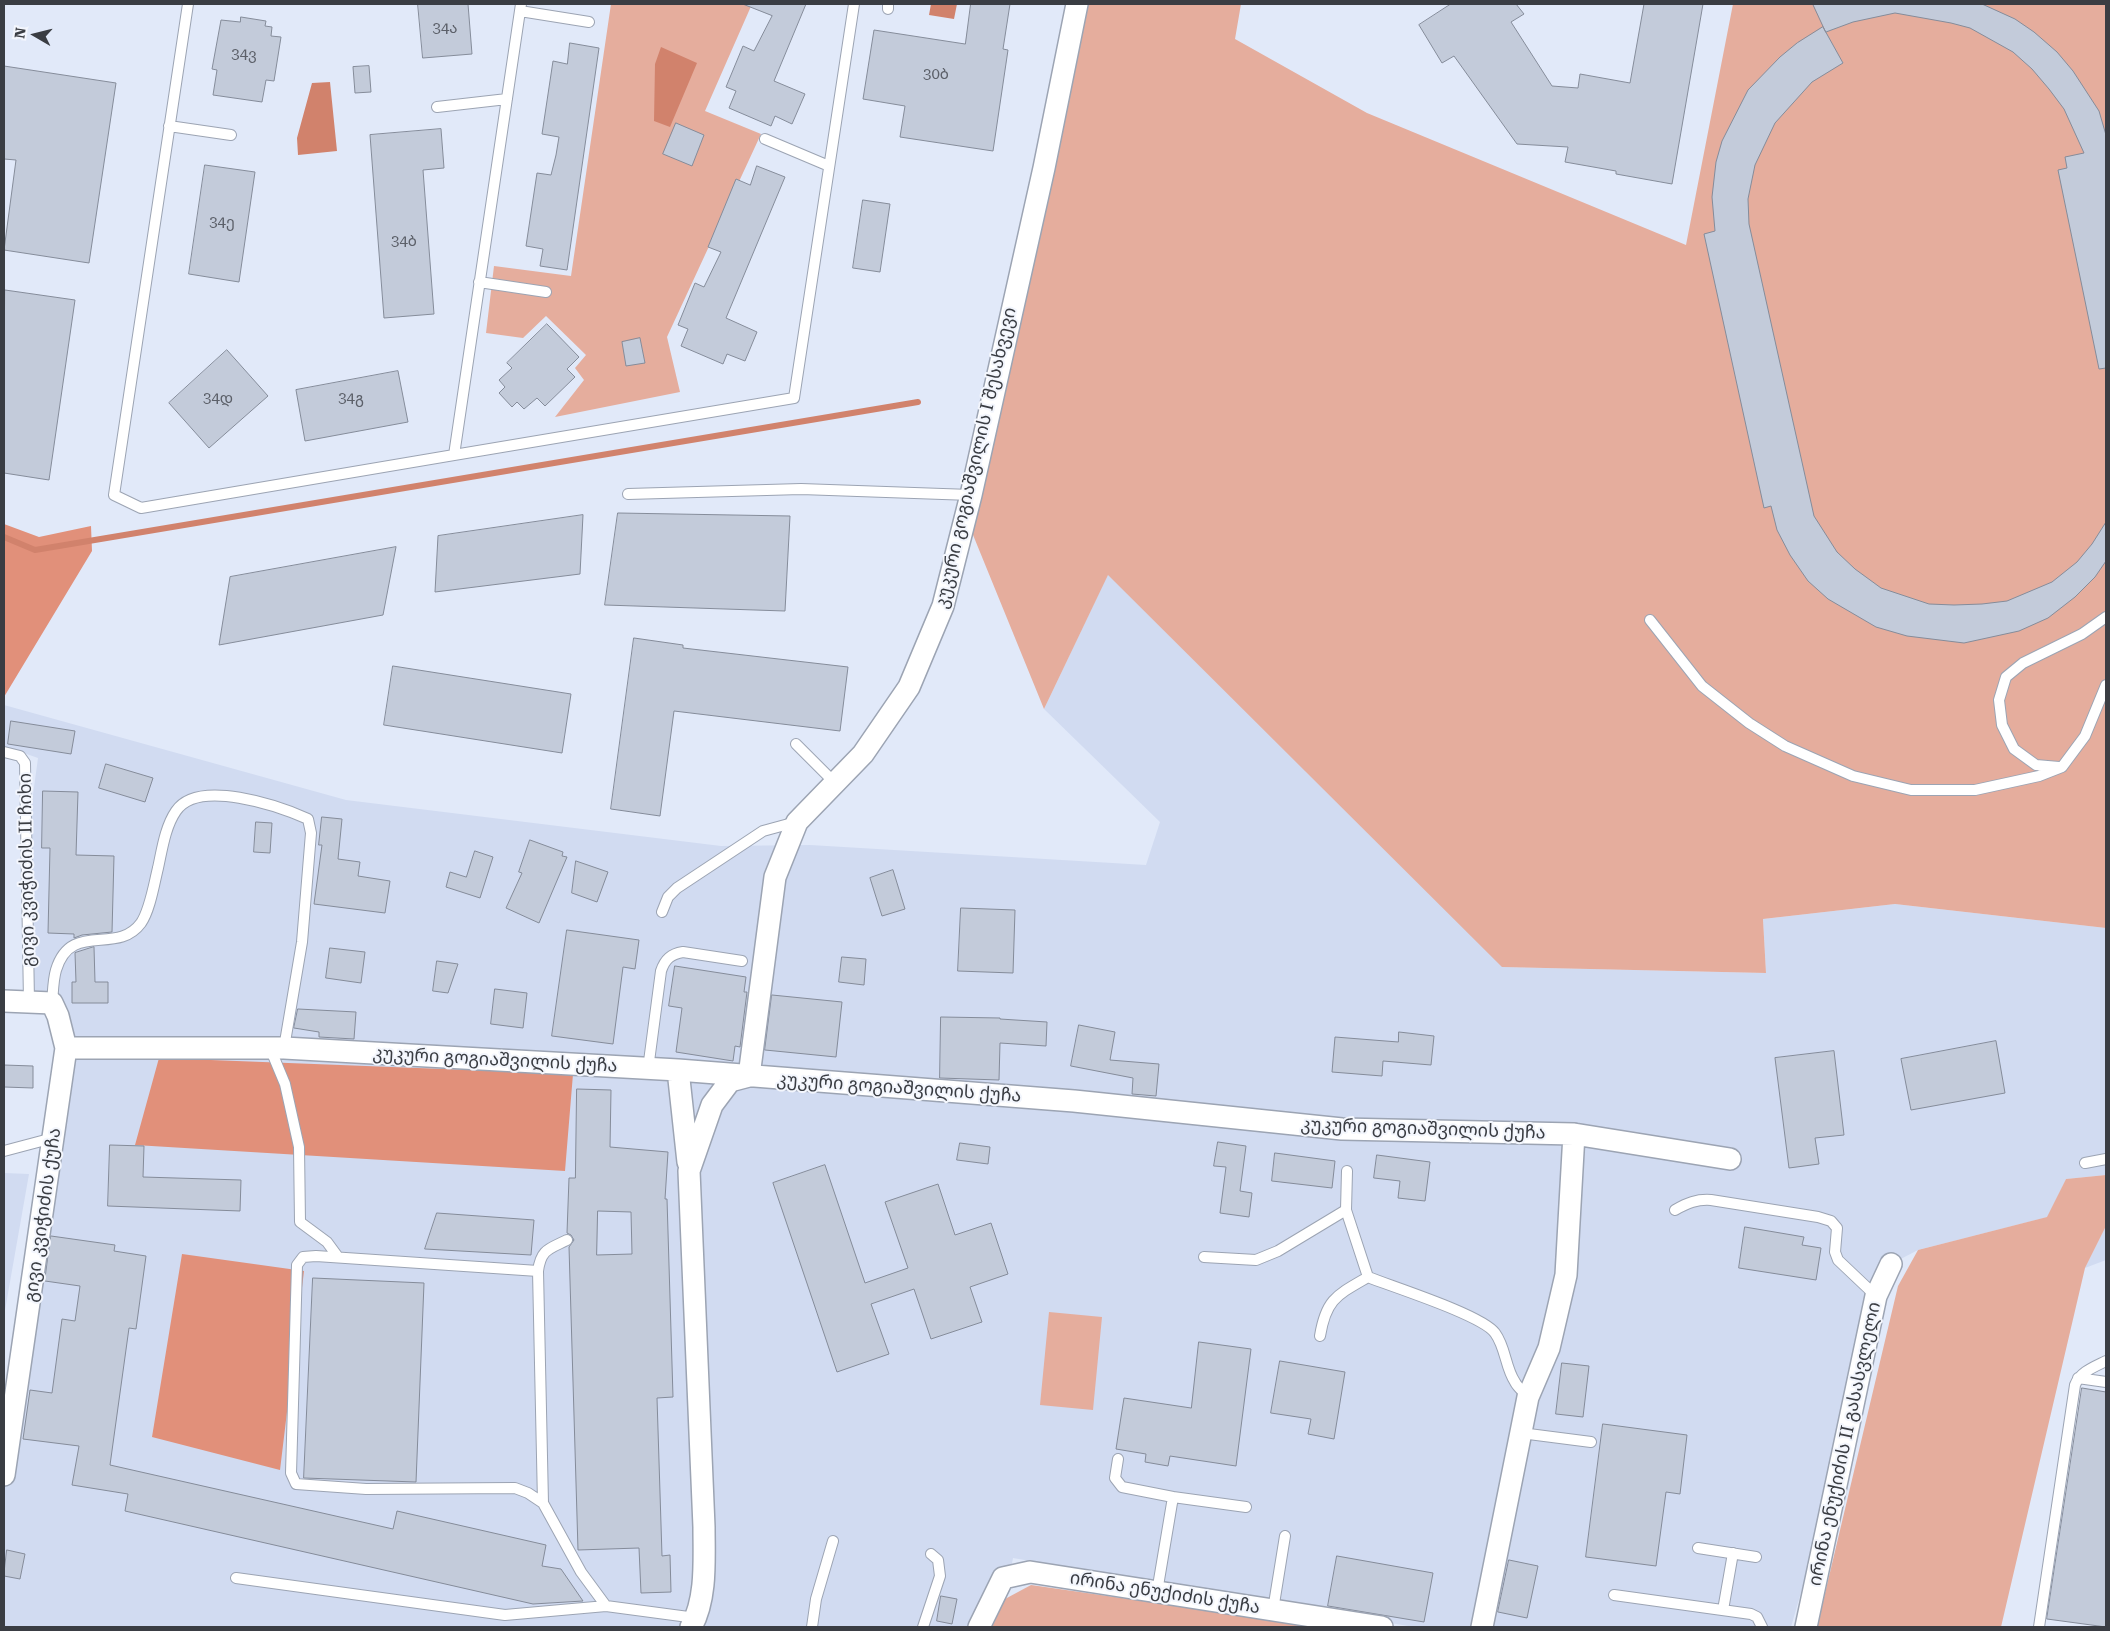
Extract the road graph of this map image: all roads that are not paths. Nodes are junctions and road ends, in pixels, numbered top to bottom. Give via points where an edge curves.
1 (188, 4) edge
2 (854, 4) edge
3 (1077, 4) edge
4 (521, 8) edge
5 (589, 22) dead end
6 (507, 99) junction
7 (437, 107) dead end
8 (170, 126) junction
9 (231, 135) dead end
10 (765, 139) dead end
11 (829, 166) junction
12 (479, 282) junction
13 (546, 292) dead end
14 (454, 455) junction
15 (628, 494) dead end
16 (971, 496) junction
17 (2106, 617) edge
18 (1650, 620) dead end
19 (2106, 685) edge
20 (796, 744) dead end
21 (4, 752) edge
22 (2062, 767) junction
23 (835, 783) junction
24 (797, 822) junction
25 (662, 912) dead end
26 (742, 962) dead end
27 (4, 1001) edge
28 (29, 1002) junction
29 (52, 1003) junction
30 (66, 1048) junction
31 (277, 1048) junction
32 (648, 1069) junction
33 (678, 1070) junction
34 (749, 1076) junction
35 (1574, 1134) junction
36 (54, 1138) junction
37 (4, 1151) edge
38 (1730, 1159) dead end
39 (2106, 1159) edge
40 (2085, 1163) dead end
41 (689, 1171) junction
42 (1347, 1171) dead end
43 (1346, 1210) junction
44 (1675, 1210) dead end
45 (567, 1240) dead end
46 (338, 1257) junction
47 (1204, 1257) dead end
48 (1890, 1264) dead end
49 (538, 1271) junction
50 (1368, 1277) junction
51 (1876, 1296) junction
52 (1320, 1336) dead end
53 (2106, 1361) edge
54 (2078, 1378) junction
55 (2106, 1382) edge
56 (1528, 1396) junction
57 (1521, 1433) junction
58 (1591, 1442) dead end
59 (1118, 1458) dead end
60 (4, 1475) edge
61 (1173, 1497) junction
62 (543, 1503) junction
63 (1246, 1507) dead end
64 (1284, 1536) dead end
65 (833, 1540) dead end
66 (1698, 1548) dead end
67 (1733, 1553) junction
68 (931, 1554) dead end
69 (1756, 1558) dead end
70 (236, 1578) dead end
71 (1157, 1592) junction
72 (1614, 1595) dead end
73 (606, 1606) junction
74 (1274, 1610) junction
75 (1723, 1610) junction
76 (694, 1622) edge
77 (812, 1627) edge
78 (924, 1627) edge
79 (979, 1627) edge
80 (1382, 1627) edge
81 (1482, 1627) edge
82 (1762, 1627) edge
83 (1806, 1627) edge
84 (2039, 1627) edge

1 - 8 lane
2 - 11 lane
3 - 16 street, კუკური გოგიაშვილის I შესახვევი
4 - 5 lane
4 - 6 lane
6 - 7 lane
6 - 12 lane
8 - 9 lane
8 - 14 lane via 114,495 141,508
10 - 11 lane
11 - 14 lane via 794,398
12 - 13 lane
12 - 14 lane
15 - 16 lane via 801,489
16 - 23 street, კუკური გოგიაშვილის I შესახვევი via 943,606 909,687 863,754
17 - 22 lane via 2082,634 2023,663 2006,677 1999,700 2002,725 2014,749 2036,765
18 - 22 lane via 1702,686 1749,723 1785,746 1853,776 1912,790 1974,790 2039,776
19 - 22 lane via 2085,736
20 - 23 lane
21 - 28 lane, გივი კვიჭიძის II ჩიხი via 20,756 24,763
23 - 24 street, კუკური გოგიაშვილის I შესახვევი
24 - 25 lane via 763,830 677,888 668,897
24 - 34 street, კუკური გოგიაშვილის I შესახვევი via 775,877
26 - 32 lane via 683,952 674,953 664,961
27 - 28 street
28 - 29 street
29 - 30 street, გივი კვიჭიძის ქუჩა
29 - 31 lane via 55,971 68,947 90,939 129,935 142,921 152,894 168,826 176,810 186,801 202,796 237,797 286,809 308,819 311,833 303,932
30 - 31 street, კუკური გოგიაშვილის ქუჩა
30 - 36 street, გივი კვიჭიძის ქუჩა
31 - 32 street, კუკური გოგიაშვილის ქუჩა
31 - 46 lane via 299,1147 300,1222 327,1242
32 - 33 street, კუკური გოგიაშვილის ქუჩა
33 - 34 street, კუკური გოგიაშვილის ქუჩა
33 - 41 street
34 - 35 street, კუკური გოგიაშვილის ქუჩა via 1074,1101 1342,1129
34 - 41 street via 730,1081 712,1104
35 - 38 street, კუკური გოგიაშვილის ქუჩა
35 - 56 street via 1566,1275 1549,1348
36 - 37 lane
36 - 60 street, გივი კვიჭიძის ქუჩა
39 - 40 lane
41 - 76 street via 704,1527 704,1576
42 - 43 lane
43 - 47 lane via 1278,1251 1256,1260
43 - 50 lane
44 - 51 lane via 1686,1203 1712,1200 1831,1221 1837,1228 1835,1252 1838,1260
45 - 49 lane via 539,1258
46 - 49 lane
46 - 62 lane via 303,1257 297,1265 291,1473 296,1484 366,1489 516,1488
48 - 51 street, ირინა ენუქიძის II გასასვლელი
49 - 62 lane
50 - 52 lane via 1339,1294 1324,1315
50 - 56 lane via 1470,1316 1494,1331 1504,1349 1515,1383
51 - 83 street, ირინა ენუქიძის II გასასვლელი
53 - 54 lane
54 - 55 lane
54 - 84 lane
56 - 57 street
57 - 58 lane
57 - 81 street
59 - 61 lane via 1115,1478 1122,1487
61 - 63 lane
61 - 71 lane
62 - 73 lane via 581,1572
64 - 74 lane
65 - 77 lane via 816,1599
66 - 67 lane
67 - 69 lane
67 - 75 lane
68 - 78 lane via 938,1560 940,1576
70 - 73 lane via 505,1615
71 - 74 street, ირინა ენუქიძის ქუჩა
71 - 79 street, ირინა ენუქიძის ქუჩა via 1030,1572 1003,1578
72 - 75 lane
73 - 76 lane
74 - 80 street, ირინა ენუქიძის ქუჩა
75 - 82 lane via 1751,1614 1757,1617

